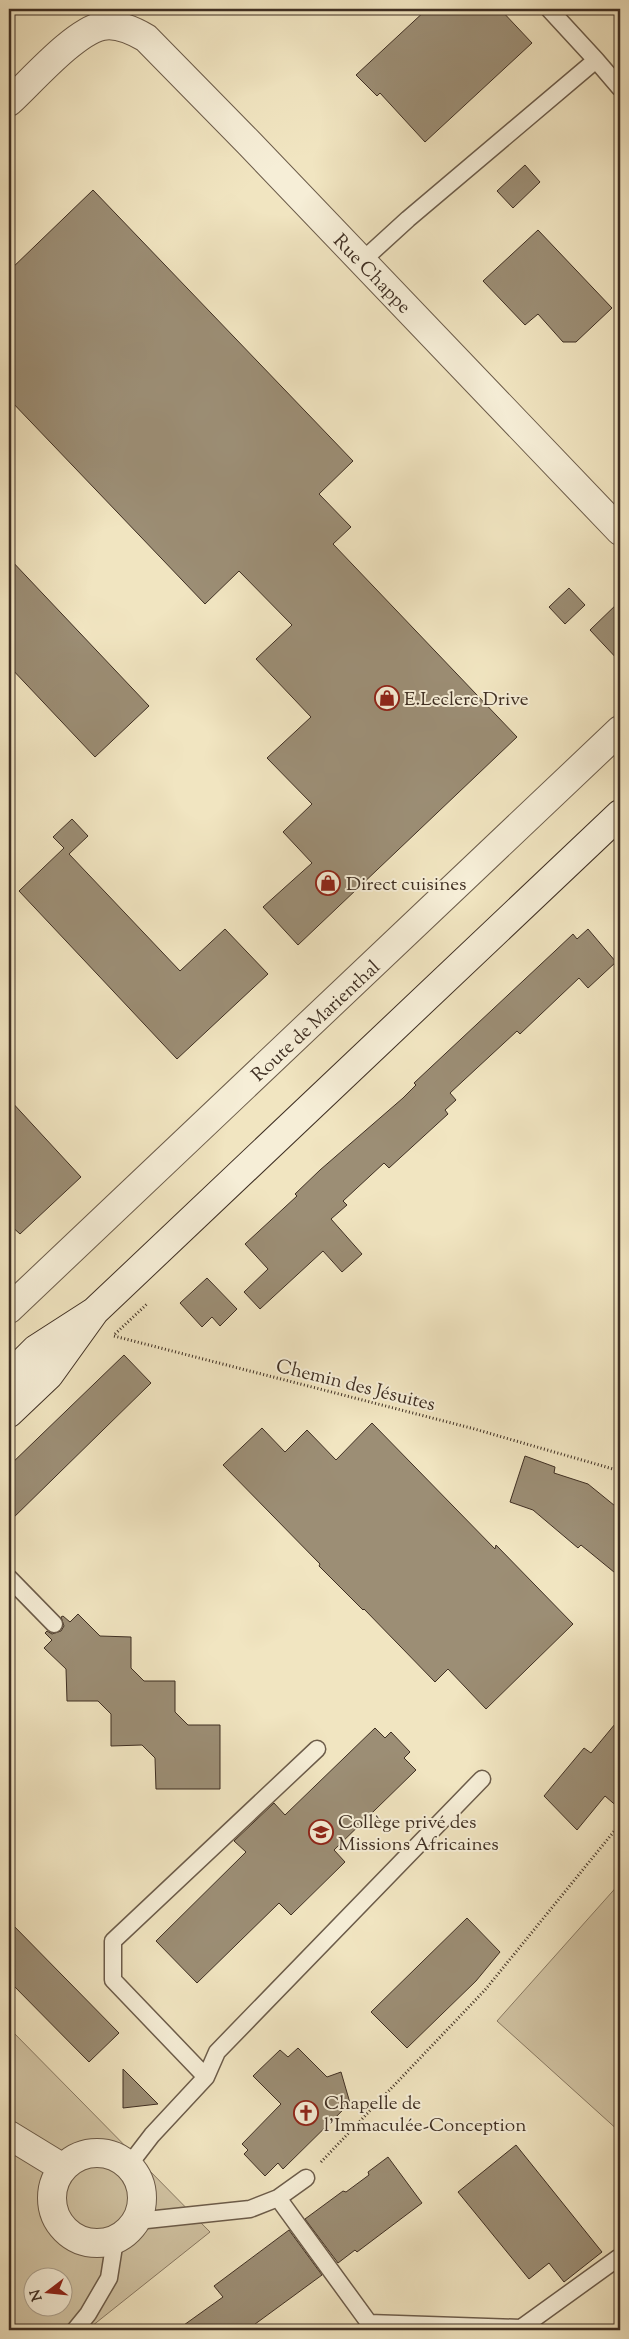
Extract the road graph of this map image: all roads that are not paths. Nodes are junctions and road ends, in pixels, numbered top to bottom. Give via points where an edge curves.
1 (549, 9) edge
2 (118, 18) edge
3 (596, 60) junction
4 (620, 88) edge
5 (9, 102) edge
6 (362, 261) junction
7 (620, 531) edge
8 (620, 730) edge
9 (620, 814) edge
10 (9, 1309) edge
11 (95, 1312) junction
12 (9, 1376) edge
13 (9, 1414) edge
14 (9, 1578) edge
15 (54, 1624) dead end
16 (317, 1749) dead end
17 (482, 1779) dead end
18 (206, 2077) junction
19 (9, 2135) edge
20 (129, 2165) junction
21 (63, 2168) junction
22 (306, 2178) road end
23 (278, 2198) junction
24 (137, 2220) junction
25 (115, 2240) junction
26 (618, 2258) dead end
27 (75, 2330) edge

1 - 3 lane
2 - 5 street via 86,32
2 - 6 street, Rue Chappe via 146,38
3 - 4 lane
3 - 6 lane
6 - 7 street, Rue Chappe
8 - 10 street, Route de Marienthal
9 - 11 street
11 - 12 street via 36,1349
11 - 13 street via 49,1374
14 - 15 lane
16 - 18 lane via 113,1941 113,1980
17 - 18 lane via 217,2052
18 - 20 lane
19 - 21 street
20 - 21 street via 103,2153 81,2156
20 - 24 street via 142,2192
21 - 25 street via 55,2181 52,2196 60,2224 85,2242
22 - 23 lane
23 - 24 lane via 250,2209
23 - 26 lane via 369,2323 521,2328
24 - 25 street via 128,2232
25 - 27 lane via 109,2278

